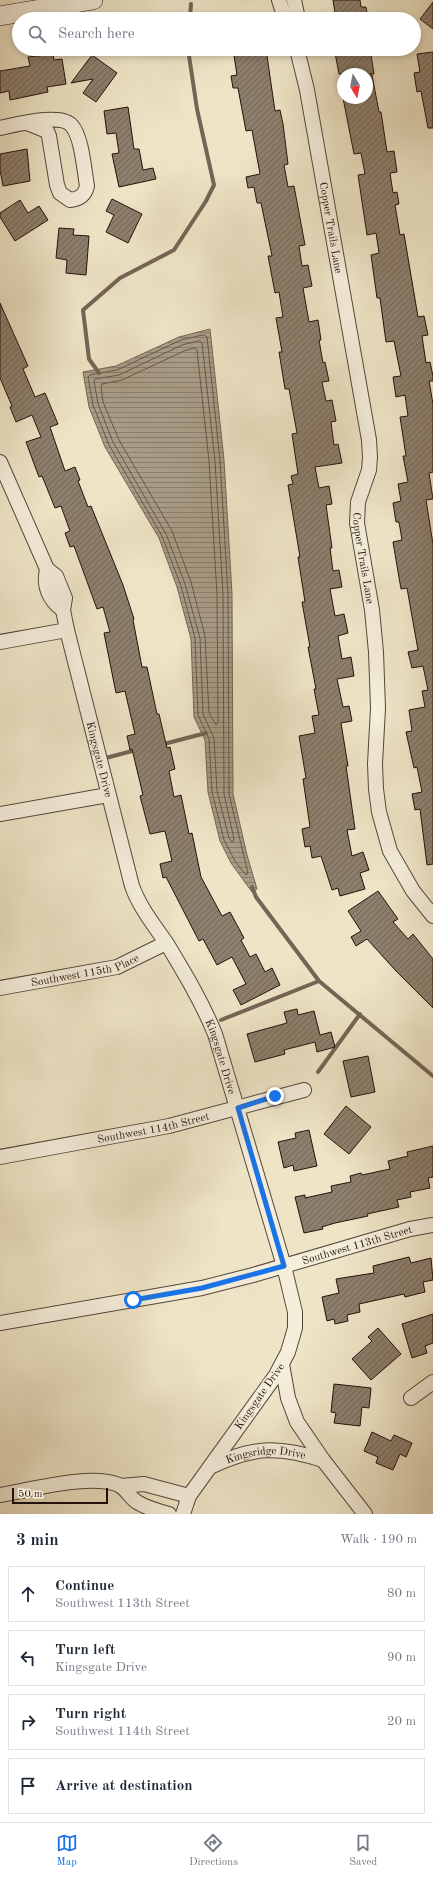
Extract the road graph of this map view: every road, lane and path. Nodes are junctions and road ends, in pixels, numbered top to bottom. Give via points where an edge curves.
1 (279, 0) edge
2 (294, 0) edge
3 (84, 1) edge
4 (22, 12) edge
5 (283, 12) edge
6 (297, 12) edge
7 (12, 14) edge
8 (0, 16) edge
9 (299, 56) edge
10 (27, 123) junction
11 (0, 128) edge
12 (0, 462) edge
13 (67, 630) junction
14 (0, 642) edge
15 (108, 795) junction
16 (0, 814) edge
17 (433, 916) edge
18 (166, 943) junction
19 (0, 988) edge
20 (304, 1090) dead end
21 (238, 1108) junction
22 (0, 1157) edge
23 (433, 1224) edge
24 (284, 1266) junction
25 (0, 1323) edge
26 (282, 1364) junction
27 (433, 1382) edge
28 (411, 1398) dead end
29 (322, 1460) junction
30 (209, 1467) junction
31 (121, 1486) junction
32 (0, 1495) edge
33 (188, 1496) junction
34 (169, 1514) edge
35 (183, 1514) edge
36 (365, 1514) edge

1 - 5 street
2 - 6 street
3 - 4 main road
7 - 8 main road
9 - 17 street, Copper Trails Lane via 307,90 369,440 369,470 358,502 357,523 372,610 376,652 378,708 375,764 380,812 390,851 413,891
10 - 10 street via 47,131 60,193 70,200 82,196 87,186 79,143 72,124 64,120
10 - 11 street
12 - 13 street, Kingsgate Drive via 46,569 44,580 53,603 63,610
13 - 14 street
13 - 15 street, Kingsgate Drive
15 - 16 street
15 - 18 street, Kingsgate Drive via 132,886 143,909
18 - 19 street, Southwest 115th Place via 117,967
18 - 21 street, Kingsgate Drive via 205,1009
20 - 21 street, Southwest 114th Street
21 - 22 street, Southwest 114th Street via 169,1126
21 - 24 street, Kingsgate Drive
23 - 24 street, Southwest 113th Street
24 - 25 street, Southwest 113th Street via 202,1288
24 - 26 street, Kingsgate Drive via 295,1312 295,1328
26 - 29 street, Kingsridge Drive via 291,1410
26 - 30 street, Kingsgate Drive
27 - 28 street
29 - 30 street, Kingsridge Drive via 290,1451 258,1450 234,1456
29 - 36 street, Kingsridge Drive
30 - 33 street, Kingsgate Drive
31 - 32 street via 88,1481
31 - 33 street via 144,1484
31 - 34 street via 137,1502
33 - 35 street, Kingsgate Drive

